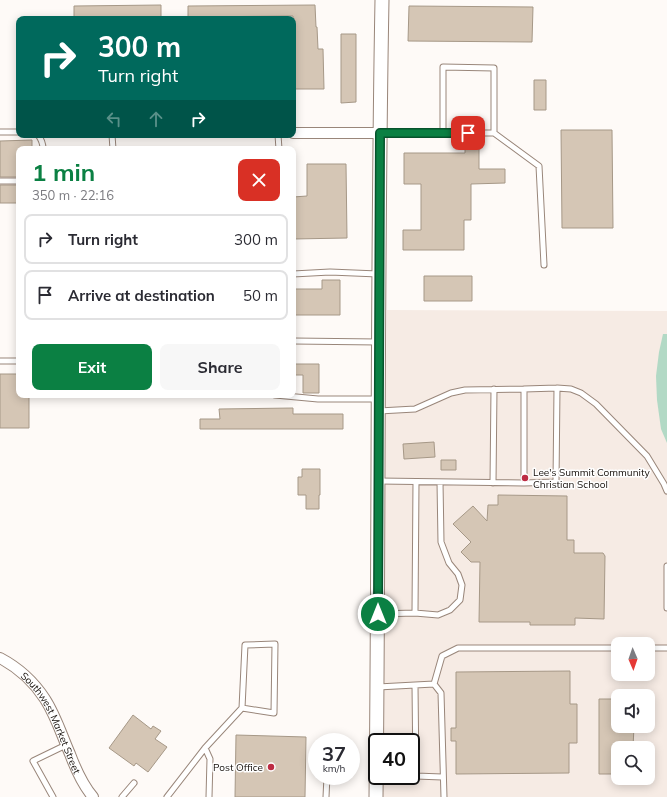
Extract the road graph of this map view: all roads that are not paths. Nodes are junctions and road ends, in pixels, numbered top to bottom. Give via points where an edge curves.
1 (382, 0) edge
2 (0, 132) edge
3 (16, 132) edge
4 (296, 133) edge
5 (380, 133) junction
6 (443, 133) junction
7 (494, 133) junction
8 (0, 181) edge
9 (16, 181) edge
10 (544, 265) dead end
11 (296, 274) edge
12 (379, 274) junction
13 (296, 341) edge
14 (379, 342) junction
15 (0, 361) edge
16 (16, 361) edge
17 (557, 388) junction
18 (494, 389) junction
19 (524, 389) junction
20 (296, 397) edge
21 (379, 405) junction
22 (379, 481) junction
23 (416, 482) junction
24 (440, 482) junction
25 (493, 483) junction
26 (524, 483) junction
27 (667, 491) edge
28 (667, 566) edge
29 (667, 608) edge
30 (378, 614) junction
31 (415, 614) junction
32 (611, 648) edge
33 (655, 648) edge
34 (667, 648) edge
35 (0, 658) edge
36 (434, 684) junction
37 (416, 685) junction
38 (378, 687) junction
39 (242, 708) junction
40 (66, 745) junction
41 (205, 748) junction
42 (442, 777) junction
43 (134, 783) dead end
44 (327, 785) edge
45 (53, 797) edge
46 (93, 797) edge
47 (122, 797) edge
48 (167, 797) edge
49 (209, 797) edge
50 (326, 797) edge
51 (376, 797) edge
52 (444, 797) edge

1 - 5 street
2 - 3 lane
4 - 5 street
5 - 6 lane
5 - 12 street
6 - 7 lane
6 - 7 lane via 443,67 472,67 494,68
7 - 10 lane via 539,166
8 - 9 lane
11 - 12 lane
12 - 14 street
13 - 14 lane
14 - 21 street
15 - 16 lane
17 - 19 lane
17 - 26 lane via 556,482
17 - 27 lane via 581,393 596,404 647,456
18 - 19 lane
18 - 21 lane via 451,393 416,408
18 - 25 lane
19 - 26 lane
20 - 21 lane
21 - 22 street
22 - 23 lane
22 - 30 street
23 - 24 lane
23 - 31 lane
24 - 25 lane
24 - 31 lane via 441,542 449,563 458,574 462,585 460,600 450,610 438,615
25 - 26 lane
28 - 29 lane
30 - 31 lane
30 - 38 street
32 - 36 lane via 458,648 442,656
33 - 34 lane
35 - 40 street, Southwest Market Street via 20,671 44,698
36 - 37 lane
36 - 42 lane via 441,693
37 - 38 lane
37 - 42 lane via 416,776
38 - 51 street
39 - 39 lane via 245,646 275,644 274,713
39 - 41 lane
40 - 45 lane via 33,761
40 - 46 street, Southwest Market Street via 78,776
41 - 48 lane
41 - 49 lane via 210,759
42 - 52 lane
43 - 47 lane
44 - 50 lane

